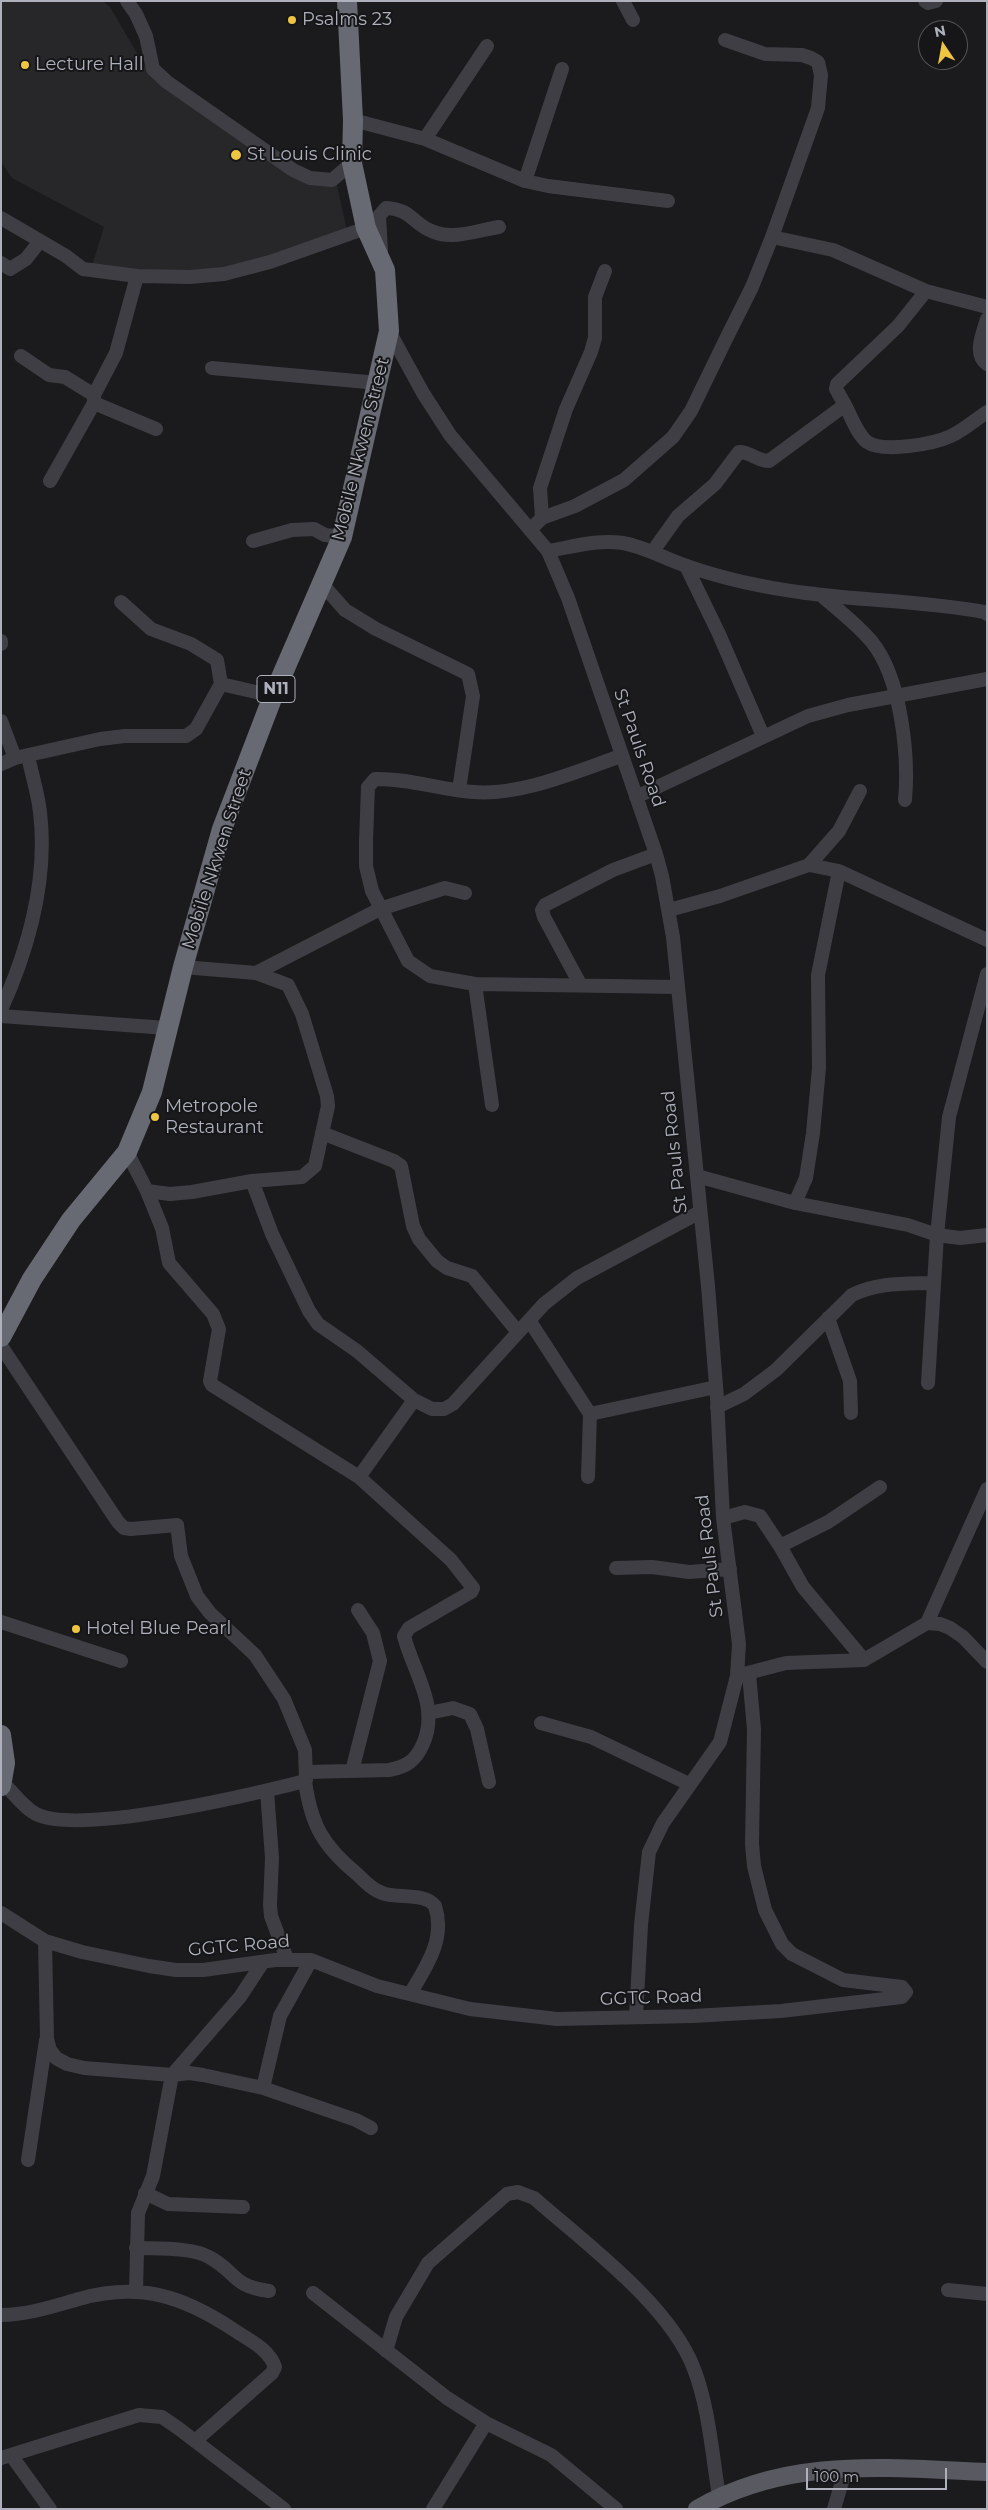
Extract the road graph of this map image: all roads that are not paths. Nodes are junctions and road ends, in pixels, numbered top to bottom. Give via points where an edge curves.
1 (127, 1) edge
2 (347, 1) edge
3 (623, 1) edge
4 (925, 1) edge
5 (936, 1) edge
6 (634, 20) dead end
7 (724, 40) dead end
8 (487, 46) dead end
9 (562, 69) dead end
10 (353, 120) junction
11 (425, 139) junction
12 (352, 163) junction
13 (525, 181) junction
14 (668, 201) dead end
15 (1, 218) edge
16 (499, 227) dead end
17 (366, 228) junction
18 (772, 236) junction
19 (40, 241) junction
20 (1, 263) edge
21 (385, 270) junction
22 (605, 271) dead end
23 (137, 276) junction
24 (926, 291) junction
25 (987, 307) edge
26 (987, 319) edge
27 (389, 331) junction
28 (21, 356) dead end
29 (987, 364) edge
30 (212, 368) dead end
31 (378, 383) junction
32 (94, 399) junction
33 (845, 405) junction
34 (987, 412) edge
35 (156, 428) dead end
36 (50, 481) dead end
37 (542, 518) junction
38 (530, 530) junction
39 (342, 537) junction
40 (253, 541) dead end
41 (548, 551) junction
42 (653, 551) junction
43 (686, 566) junction
44 (322, 584) junction
45 (822, 594) junction
46 (121, 602) dead end
47 (986, 612) edge
48 (987, 679) edge
49 (221, 684) junction
50 (896, 695) junction
51 (273, 696) junction
52 (1, 722) edge
53 (763, 736) junction
54 (621, 756) junction
55 (22, 757) junction
56 (1, 764) edge
57 (459, 790) junction
58 (860, 791) dead end
59 (636, 797) junction
60 (905, 800) dead end
61 (656, 854) junction
62 (809, 865) junction
63 (839, 871) junction
64 (465, 893) dead end
65 (380, 909) junction
66 (669, 910) junction
67 (987, 940) edge
68 (183, 967) junction
69 (256, 973) junction
70 (986, 981) edge
71 (475, 984) junction
72 (580, 984) junction
73 (678, 987) junction
74 (1, 1010) edge
75 (1, 1016) edge
76 (167, 1028) junction
77 (492, 1105) dead end
78 (322, 1134) junction
79 (128, 1152) junction
80 (697, 1176) junction
81 (252, 1181) junction
82 (147, 1191) junction
83 (795, 1203) junction
84 (700, 1212) junction
85 (937, 1234) junction
86 (987, 1235) edge
87 (934, 1283) junction
88 (828, 1318) junction
89 (529, 1320) junction
90 (518, 1332) junction
91 (1, 1337) edge
92 (1, 1346) edge
93 (928, 1383) dead end
94 (716, 1386) junction
95 (414, 1400) junction
96 (717, 1407) junction
97 (850, 1413) dead end
98 (590, 1414) junction
99 (359, 1477) junction
100 (588, 1477) dead end
101 (880, 1487) dead end
102 (987, 1489) edge
103 (723, 1518) junction
104 (780, 1546) junction
105 (616, 1568) dead end
106 (730, 1569) junction
107 (358, 1610) dead end
108 (1, 1622) edge
109 (927, 1623) junction
110 (864, 1660) junction
111 (121, 1661) dead end
112 (987, 1662) edge
113 (743, 1675) junction
114 (429, 1713) junction
115 (541, 1723) dead end
116 (1, 1735) edge
117 (352, 1771) junction
118 (306, 1776) junction
119 (489, 1782) dead end
120 (2, 1784) edge
121 (689, 1784) junction
122 (267, 1791) junction
123 (1, 1913) edge
124 (45, 1940) junction
125 (287, 1959) junction
126 (311, 1960) junction
127 (263, 1962) junction
128 (410, 1994) junction
129 (636, 2017) junction
130 (47, 2039) junction
131 (172, 2075) junction
132 (263, 2088) junction
133 (371, 2128) dead end
134 (28, 2160) dead end
135 (146, 2193) junction
136 (243, 2207) dead end
137 (136, 2248) junction
138 (269, 2290) dead end
139 (948, 2290) dead end
140 (136, 2291) junction
141 (314, 2293) dead end
142 (987, 2294) edge
143 (1, 2315) edge
144 (386, 2351) junction
145 (486, 2423) junction
146 (195, 2441) junction
147 (6, 2456) edge
148 (846, 2468) junction
149 (987, 2472) edge
150 (719, 2496) junction
151 (276, 2506) edge
152 (50, 2509) edge
153 (433, 2509) edge
154 (616, 2509) edge
155 (697, 2509) edge
156 (834, 2509) edge

1 - 12 street via 146,36 153,69 167,82 293,170 310,178 332,180
2 - 10 highway, Mobile Nkwen Street / N11
3 - 6 street
4 - 5 street
7 - 18 street via 765,54 802,55 818,62 821,75 818,108
8 - 11 street
9 - 13 street
10 - 11 street
10 - 12 highway, Mobile Nkwen Street / N11
11 - 13 street
12 - 17 highway, Mobile Nkwen Street / N11
13 - 14 street
15 - 19 street
16 - 21 street via 449,235 433,232 400,208 386,208 379,216
17 - 21 highway, Mobile Nkwen Street / N11
17 - 23 street via 270,262 224,274 208,277
18 - 24 street via 833,250
18 - 37 street via 752,287 691,410 674,437 624,480 575,506
19 - 20 street via 26,259 10,269
19 - 23 street via 83,269
21 - 27 highway, Mobile Nkwen Street / N11
22 - 37 street via 595,297 595,338 591,352 566,409 540,488
23 - 32 street via 116,353
24 - 25 street
24 - 33 street via 898,326 837,384 836,389
26 - 29 street via 979,353
27 - 31 highway, Mobile Nkwen Street / N11
27 - 38 street, St Pauls Road via 450,435
28 - 32 street via 49,375 65,377
30 - 31 street
31 - 39 highway, Mobile Nkwen Street / N11
32 - 35 street
32 - 36 street
33 - 34 street via 868,442 895,446 941,440
33 - 42 street via 769,461 761,462 739,452 715,484 678,516
37 - 38 street
38 - 41 street, St Pauls Road
39 - 40 street via 314,529 292,530
39 - 44 highway, Mobile Nkwen Street / N11
41 - 42 street via 602,542
41 - 54 street, St Pauls Road via 568,598
42 - 43 street
43 - 45 street via 769,586
43 - 53 street
44 - 51 highway, Mobile Nkwen Street / N11
44 - 57 street via 345,610 376,629 468,674 473,696
45 - 47 street via 948,605
45 - 50 street via 872,642 882,657
46 - 49 street via 151,629 191,644 217,660
48 - 50 street
49 - 51 street
49 - 55 street via 196,729 186,736 100,739
50 - 53 street via 808,716
50 - 60 street via 905,748
51 - 68 highway, Mobile Nkwen Street / N11 via 222,829
52 - 55 street
53 - 59 street
54 - 57 street via 517,788 495,792
54 - 59 street, St Pauls Road
55 - 56 street
55 - 74 street via 40,812 41,865 15,980
57 - 65 street via 383,779 375,780 368,787 366,866
58 - 62 street via 839,831
59 - 61 street, St Pauls Road
61 - 66 street, St Pauls Road
61 - 72 street via 613,870 545,905 542,910
62 - 63 street
62 - 66 street
63 - 67 street
63 - 83 street via 818,976 819,1077 813,1133 806,1178
64 - 65 street via 445,888
65 - 69 street
65 - 71 street via 408,961 430,976
66 - 73 street, St Pauls Road
68 - 69 street
68 - 76 highway, Mobile Nkwen Street / N11
69 - 78 street via 288,985 302,1014 328,1106
70 - 85 street via 949,1117
71 - 72 street
71 - 77 street
72 - 73 street
73 - 80 street, St Pauls Road
75 - 76 street
76 - 79 highway, Mobile Nkwen Street / N11 via 152,1092
78 - 81 street via 315,1166 310,1172 302,1177
78 - 90 street via 401,1166 413,1226 419,1240 447,1268 472,1276
79 - 82 street
79 - 91 highway, Mobile Nkwen Street / N11 via 71,1220 32,1279
80 - 83 street
80 - 84 street, St Pauls Road
81 - 82 street via 192,1192
81 - 95 street via 272,1234 318,1324 357,1351
82 - 99 street via 162,1228 169,1264 217,1322 219,1329 212,1385
83 - 85 street via 908,1225
84 - 89 street via 577,1278
84 - 94 street, St Pauls Road
85 - 86 street via 960,1238
85 - 87 street
87 - 88 street via 866,1288 852,1295
87 - 93 street
88 - 96 street via 776,1370 744,1394
88 - 97 street via 850,1381
89 - 90 street
89 - 98 street
90 - 95 street via 453,1404 444,1409 432,1409
92 - 118 street via 118,1522 131,1529 177,1524 181,1556 197,1596 254,1655 284,1700 301,1737
94 - 96 street, St Pauls Road
94 - 98 street
95 - 99 street
96 - 103 street, St Pauls Road
98 - 100 street
99 - 114 street via 451,1560 473,1588 410,1628 404,1636
101 - 104 street via 828,1522
102 - 109 street
103 - 104 street via 746,1512 760,1516
103 - 106 street, St Pauls Road
104 - 110 street via 803,1587
105 - 106 street via 652,1567 689,1572
106 - 113 street, St Pauls Road
107 - 117 street via 373,1633 380,1661
108 - 111 street
109 - 110 street
109 - 112 street via 950,1628
110 - 113 street via 786,1663
113 - 121 street, St Pauls Road via 720,1742
113 - 129 street, GGTC Road via 754,1728 753,1858 765,1910 782,1944 792,1954 843,1980 893,1985 902,1987 906,1992 902,1997 888,2000 781,2011
114 - 117 street via 426,1739 414,1760 401,1768
114 - 119 street via 453,1708 470,1714 477,1729
115 - 121 street via 591,1737
116 - 120 highway via 5,1763
117 - 118 street
118 - 122 street
118 - 128 street via 308,1803 315,1825 337,1857 371,1887 384,1894 427,1900 436,1906 438,1934 434,1949
120 - 122 street via 36,1814 74,1820 200,1805
121 - 129 street, St Pauls Road via 663,1823 650,1852 641,1925
122 - 125 street via 272,1858 271,1910
123 - 124 street, GGTC Road
124 - 127 street, GGTC Road via 82,1952 176,1970
124 - 130 street
125 - 126 street, GGTC Road
125 - 127 street, GGTC Road
126 - 128 street, GGTC Road via 377,1986
126 - 132 street via 280,2016
127 - 131 street via 240,1998
128 - 129 street, GGTC Road via 470,2009 557,2019
130 - 131 street via 56,2058 66,2064
130 - 134 street
131 - 132 street via 189,2073
131 - 135 street via 153,2176
132 - 133 street
135 - 136 street via 168,2204
135 - 137 street via 138,2213
137 - 138 street via 202,2254 222,2266 241,2284
137 - 140 street
139 - 142 street
140 - 143 street via 90,2296
140 - 146 street via 191,2304 264,2350 272,2359 272,2373
141 - 144 street
144 - 145 street
144 - 150 street via 396,2317 428,2263 507,2194 518,2192 534,2198 649,2300 682,2342 700,2388
145 - 153 street
145 - 154 street via 551,2455
146 - 147 street via 162,2417 139,2415
146 - 151 street
147 - 152 street
148 - 149 main road
148 - 150 main road via 781,2475
148 - 156 street
150 - 155 main road

